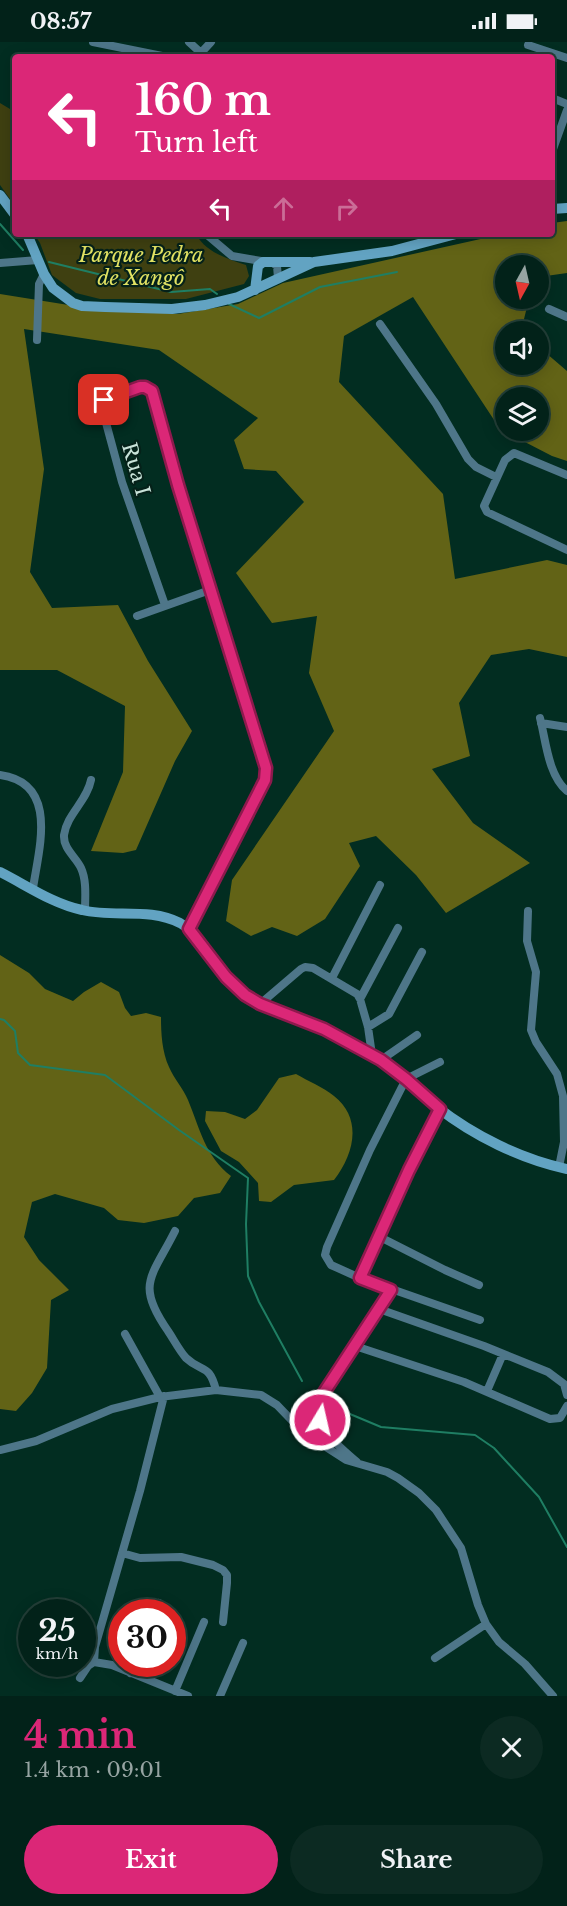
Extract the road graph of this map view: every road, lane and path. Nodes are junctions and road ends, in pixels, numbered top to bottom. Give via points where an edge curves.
1 (93, 42) edge
2 (211, 42) edge
3 (528, 45) dead end
4 (152, 54) edge
5 (200, 54) edge
6 (567, 58) edge
7 (567, 110) edge
8 (555, 143) edge
9 (0, 195) edge
10 (12, 211) edge
11 (28, 237) edge
12 (209, 237) edge
13 (445, 237) edge
14 (242, 259) junction
15 (38, 260) junction
16 (268, 261) junction
17 (314, 262) junction
18 (0, 263) edge
19 (257, 270) junction
20 (44, 274) junction
21 (274, 280) junction
22 (255, 290) junction
23 (549, 309) dead end
24 (567, 317) edge
25 (380, 324) dead end
26 (37, 340) dead end
27 (567, 476) edge
28 (496, 477) junction
29 (567, 550) edge
30 (210, 590) junction
31 (165, 605) junction
32 (137, 616) dead end
33 (567, 727) edge
34 (0, 775) edge
35 (91, 780) dead end
36 (567, 791) edge
37 (0, 872) edge
38 (381, 885) dead end
39 (33, 888) junction
40 (86, 911) junction
41 (528, 911) dead end
42 (398, 928) dead end
43 (189, 929) junction
44 (422, 952) dead end
45 (332, 978) junction
46 (360, 999) junction
47 (260, 1004) junction
48 (368, 1027) junction
49 (417, 1035) dead end
50 (376, 1058) junction
51 (440, 1062) dead end
52 (406, 1079) junction
53 (565, 1096) edge
54 (440, 1109) junction
55 (565, 1142) edge
56 (563, 1168) edge
57 (175, 1231) dead end
58 (378, 1236) junction
59 (360, 1278) junction
60 (479, 1285) dead end
61 (391, 1290) junction
62 (379, 1309) junction
63 (480, 1320) dead end
64 (125, 1335) dead end
65 (355, 1346) junction
66 (503, 1354) junction
67 (216, 1390) junction
68 (487, 1391) junction
69 (567, 1395) edge
70 (162, 1396) junction
71 (567, 1406) edge
72 (0, 1450) edge
73 (362, 1466) junction
74 (122, 1553) junction
75 (204, 1622) dead end
76 (223, 1622) dead end
77 (486, 1624) junction
78 (243, 1643) dead end
79 (96, 1644) edge
80 (435, 1658) dead end
81 (140, 1677) edge
82 (176, 1691) junction
83 (188, 1696) edge
84 (220, 1696) edge
85 (553, 1696) edge

1 - 4 street
2 - 5 street
3 - 6 street
7 - 8 street
9 - 10 main road
11 - 15 main road
12 - 14 street via 226,252
13 - 17 main road via 392,251
14 - 16 street
14 - 19 street
15 - 18 street
15 - 20 main road
16 - 17 main road
16 - 19 main road
16 - 21 street via 277,266
17 - 21 main road
19 - 21 street via 261,276
19 - 22 main road
20 - 22 main road via 53,288 73,303 105,308 190,307 229,300
20 - 26 street via 39,284
21 - 22 main road
23 - 24 street
25 - 28 street via 436,404 468,459
27 - 28 street via 514,453
28 - 29 street via 484,509
30 - 31 street
30 - 31 street, Rua I via 152,391 140,387 107,398 102,408 122,482
30 - 43 street, Rua I via 266,776
31 - 32 street
33 - 36 street via 540,720 554,773
34 - 39 street via 24,784 38,803 41,828
35 - 40 street via 64,833 64,843 82,869
37 - 39 main road
38 - 45 street
39 - 40 main road
40 - 43 main road via 155,915
41 - 53 street via 527,941 536,972 531,1030
42 - 46 street
43 - 47 main road via 238,989
44 - 48 street via 388,1014
45 - 46 street via 352,989
45 - 47 street via 313,968 301,969
46 - 48 street
47 - 50 main road via 307,1021
48 - 50 street
49 - 50 street
50 - 52 main road
51 - 52 street
52 - 54 main road
52 - 59 street via 327,1247 331,1265
53 - 55 street
54 - 56 main road via 516,1154
54 - 58 street
55 - 56 street
57 - 67 street via 149,1283 150,1298 157,1316 184,1356 210,1372
58 - 59 street
58 - 60 street
59 - 61 street
61 - 62 street
61 - 63 street
62 - 65 street
62 - 66 street
64 - 70 street
65 - 68 street
65 - 73 street via 318,1408 331,1439
66 - 68 street
66 - 69 street via 558,1378
67 - 70 street
67 - 73 street via 254,1393 269,1399 304,1433
68 - 71 street via 550,1419 560,1418
70 - 72 street via 112,1409 36,1441
70 - 74 street
73 - 77 street via 398,1478 419,1492 443,1518 461,1548
74 - 76 street via 140,1558 182,1557 223,1570 228,1583
74 - 79 street
75 - 82 street
77 - 80 street
77 - 85 street
78 - 84 street
81 - 82 street
82 - 83 street

